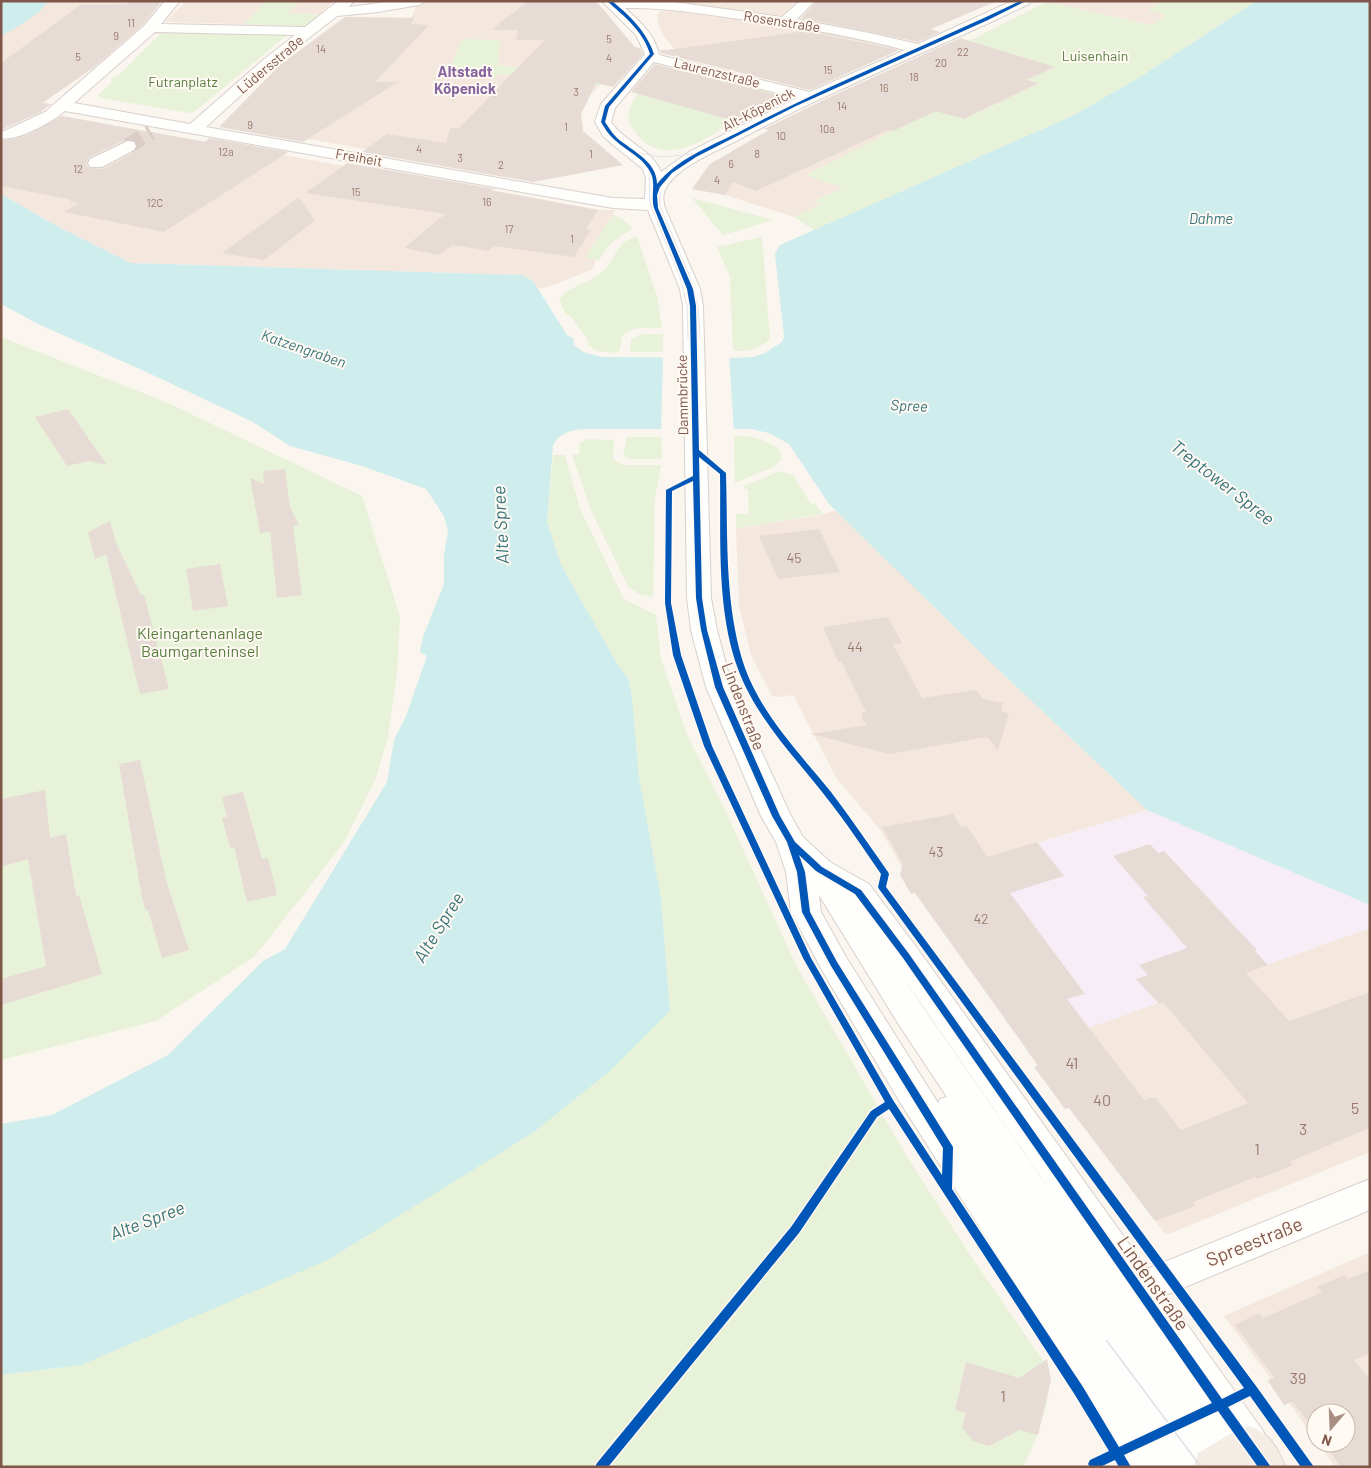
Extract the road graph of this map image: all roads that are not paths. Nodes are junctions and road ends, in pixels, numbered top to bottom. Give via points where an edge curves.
1 (173, 1) edge
2 (347, 1) edge
3 (808, 1) edge
4 (1024, 1) edge
5 (611, 3) edge
6 (417, 4) edge
7 (335, 12) junction
8 (786, 21) junction
9 (154, 28) junction
10 (309, 32) junction
11 (919, 49) junction
12 (651, 57) junction
13 (811, 97) junction
14 (62, 106) junction
15 (194, 129) junction
16 (8, 135) dead end
17 (128, 146) tunnel mouth
18 (635, 154) junction
19 (700, 154) junction
20 (96, 163) dead end
21 (655, 199) junction
22 (664, 228) junction
23 (642, 230) dead end
24 (696, 451) joint
25 (810, 871) junction
26 (1370, 1194) edge
27 (1139, 1289) junction
28 (1227, 1462) edge
29 (1156, 1467) edge
30 (1164, 1467) edge

1 - 9 street via 151,26
2 - 7 street, Lüdersstraße
3 - 8 street
4 - 11 street, Alt-Köpenick
5 - 8 street, Rosenstraße via 648,3
5 - 12 street via 637,28 652,51
6 - 7 street
7 - 10 street, Lüdersstraße
8 - 11 street, Rosenstraße
9 - 10 street
9 - 14 street via 147,30
10 - 15 street, Lüdersstraße via 268,63
11 - 13 street, Alt-Köpenick
12 - 13 street, Laurenzstraße
12 - 18 street via 611,101 603,116 604,125 612,136
13 - 19 street, Alt-Köpenick
14 - 15 street, Freiheit
14 - 16 street via 51,115
15 - 21 street, Freiheit via 620,204
17 - 20 street
18 - 19 street, Alt-Köpenick via 668,159
18 - 21 street via 652,169 656,179
19 - 21 street, Alt-Köpenick via 659,184
21 - 22 street
22 - 23 street
22 - 24 street, Dammbrücke via 690,289 693,306
24 - 25 street, Lindenstraße via 699,598 718,687 776,816
25 - 27 street, Lindenstraße via 858,892
25 - 28 street via 1144,1357
25 - 29 street, Lindenstraße via 806,912 834,964 926,1114
25 - 30 street via 894,1022 1141,1397
26 - 27 street, Spreestraße
27 - 28 street, Lindenstraße

